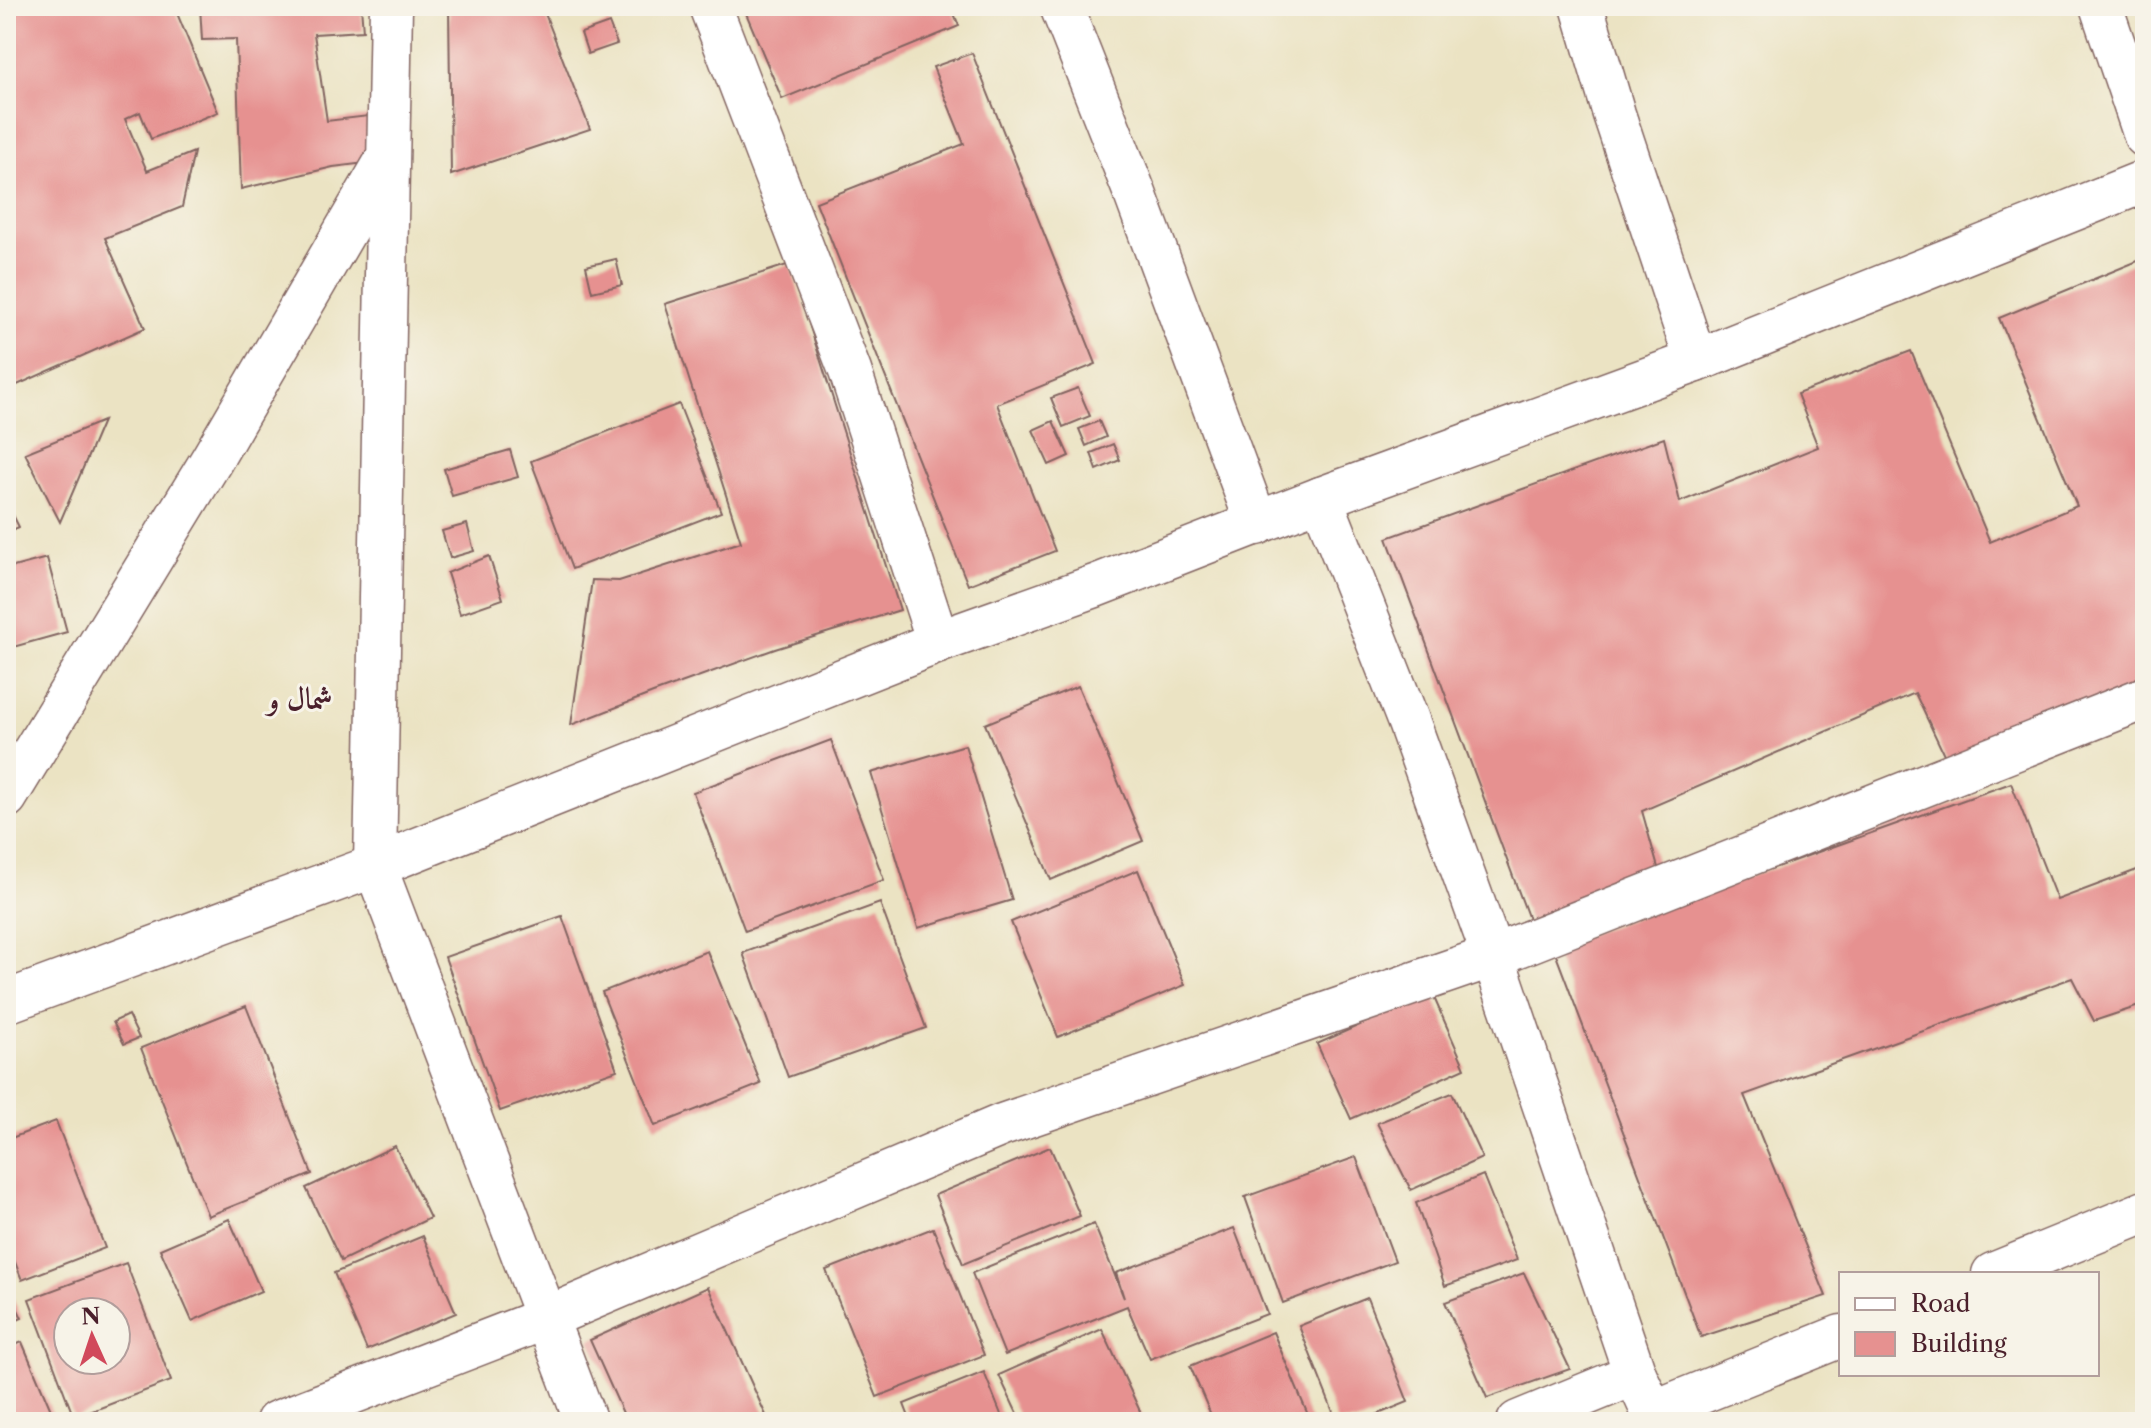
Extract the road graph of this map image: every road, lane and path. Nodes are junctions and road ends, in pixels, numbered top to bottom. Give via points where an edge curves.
1 (391, 6) edge
2 (710, 6) edge
3 (1061, 6) edge
4 (1582, 6) edge
5 (2101, 6) edge
6 (2145, 136) edge
7 (389, 156) junction
8 (2145, 181) edge
9 (1696, 361) junction
10 (1321, 498) junction
11 (1257, 524) junction
12 (938, 642) junction
13 (2145, 698) edge
14 (6, 797) edge
15 (375, 866) junction
16 (1493, 956) junction
17 (6, 1002) edge
18 (2145, 1212) edge
19 (1998, 1272) edge
20 (546, 1318) junction
21 (1839, 1337) edge
22 (1635, 1374) junction
23 (1655, 1417) edge
24 (277, 1422) edge
25 (586, 1422) edge
26 (1518, 1422) edge

1 - 7 street
2 - 12 street via 850,371
3 - 11 street
4 - 9 street
5 - 6 street
7 - 14 street
7 - 15 street
8 - 9 street
9 - 10 street
10 - 11 street
10 - 16 street
11 - 12 street
12 - 15 street
13 - 16 street
15 - 17 street
15 - 20 street
16 - 20 street via 1002,1125
16 - 22 street
18 - 19 street
20 - 24 street
20 - 25 street
21 - 23 street
22 - 23 street
22 - 26 street

